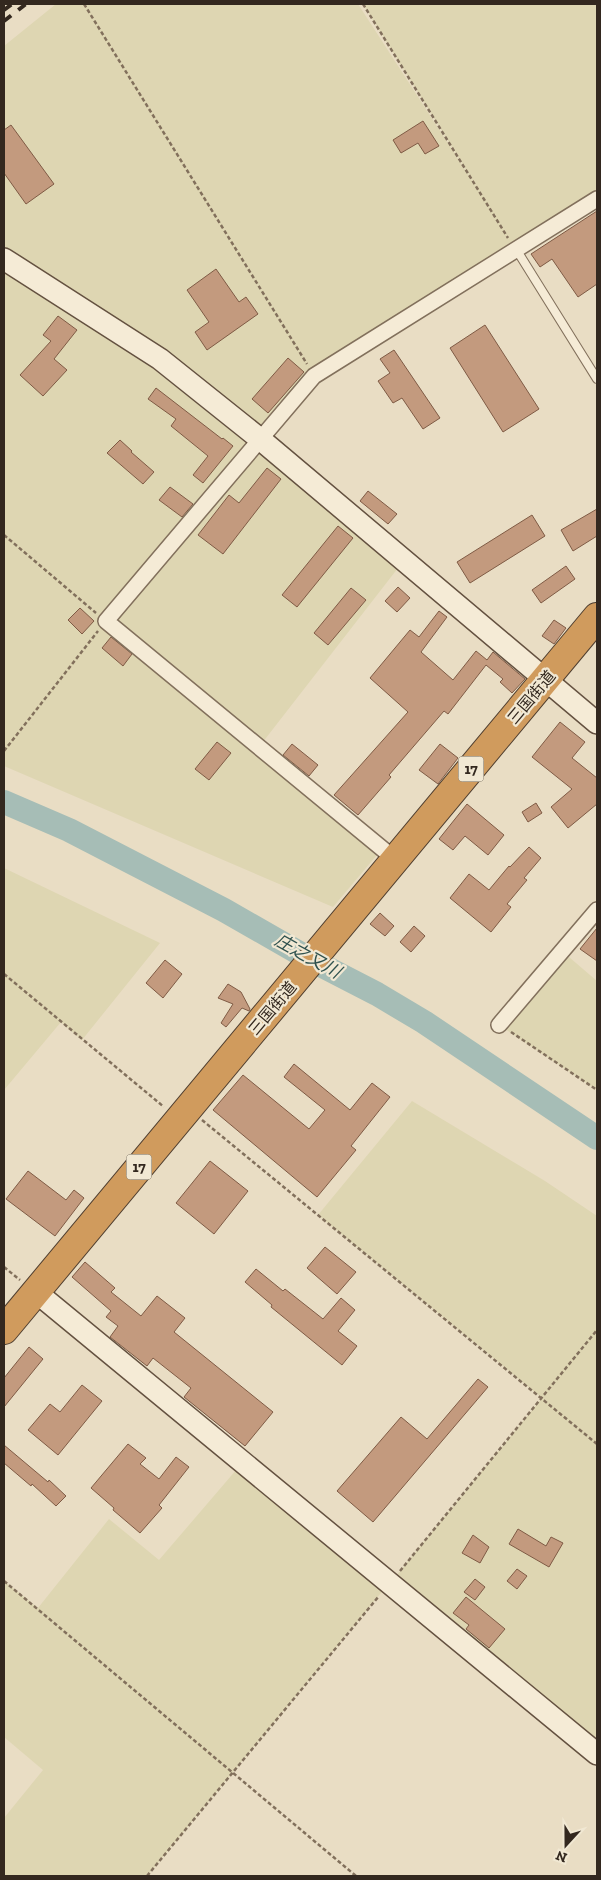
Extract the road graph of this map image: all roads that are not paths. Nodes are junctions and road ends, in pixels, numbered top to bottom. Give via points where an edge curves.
1 (597, 199) edge
2 (516, 249) junction
3 (4, 259) edge
4 (597, 379) edge
5 (260, 438) junction
6 (597, 617) edge
7 (545, 679) junction
8 (597, 723) edge
9 (396, 860) junction
10 (597, 910) edge
11 (499, 1025) road end
12 (36, 1292) junction
13 (4, 1330) edge
14 (597, 1754) edge

1 - 2 street
2 - 4 lane
2 - 5 street via 314,376
3 - 5 street via 160,359
5 - 7 street
5 - 9 street via 106,621
6 - 7 highway, 三国街道 / 17
7 - 8 street
7 - 9 highway, 三国街道 / 17
9 - 12 highway, 三国街道 / 17
10 - 11 street
12 - 13 highway, 三国街道 / 17
12 - 14 street

